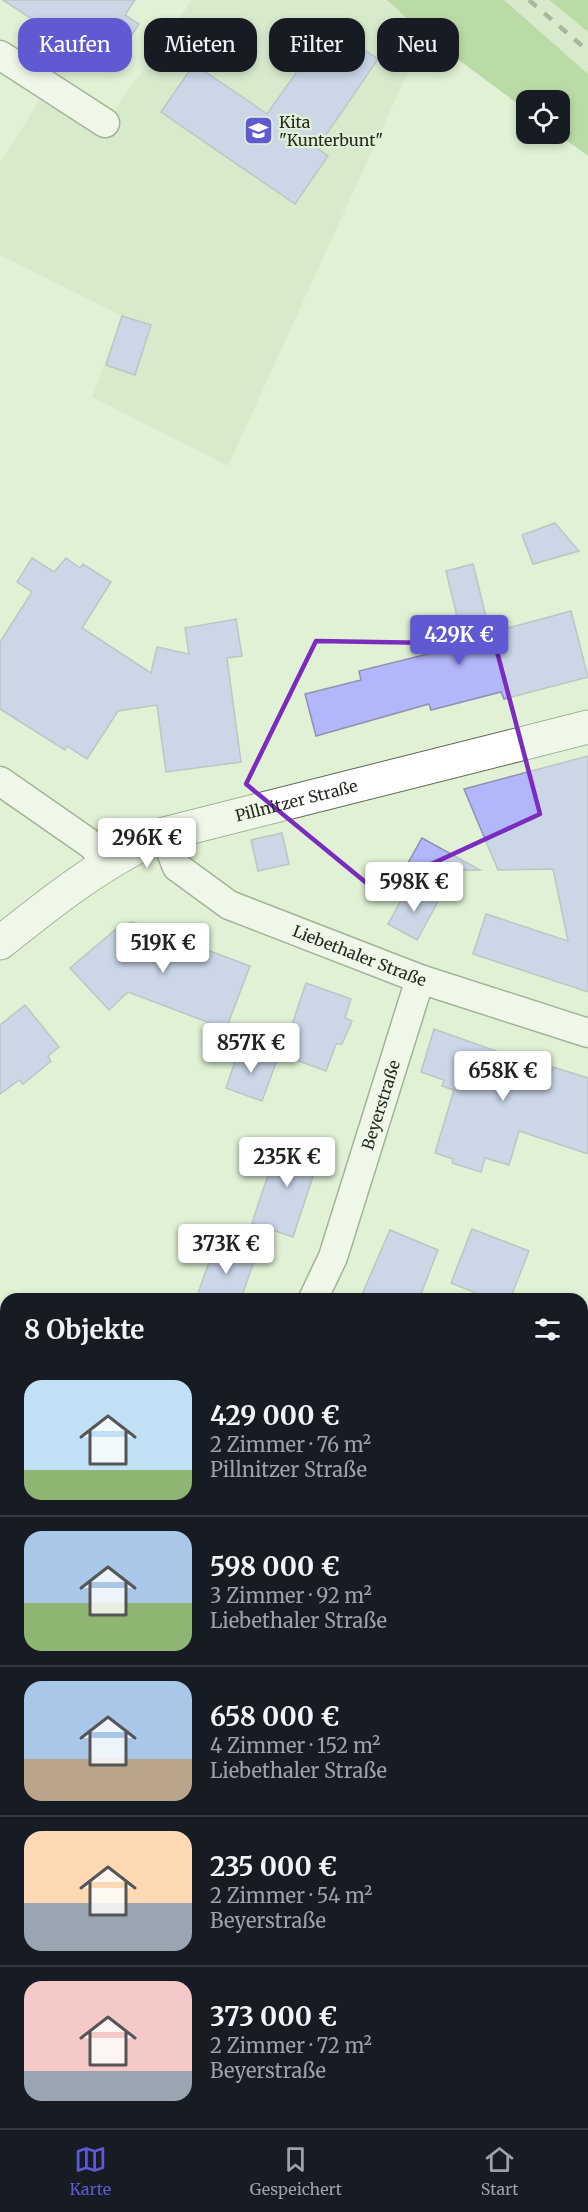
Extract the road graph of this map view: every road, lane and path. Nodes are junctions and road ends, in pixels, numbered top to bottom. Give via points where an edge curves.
1 (0, 55) edge
2 (105, 123) dead end
3 (588, 727) edge
4 (0, 781) edge
5 (164, 834) junction
6 (107, 863) junction
7 (0, 943) edge
8 (420, 979) junction
9 (588, 1033) edge
10 (316, 1293) edge

1 - 2 street
3 - 5 street, Pillnitzer Straße
4 - 6 street via 92,845
5 - 6 street, Pillnitzer Straße
5 - 8 street, Liebethaler Straße via 177,867 229,905
6 - 7 street, Pillnitzer Straße
8 - 9 street, Liebethaler Straße
8 - 10 street, Beyerstraße via 333,1257

